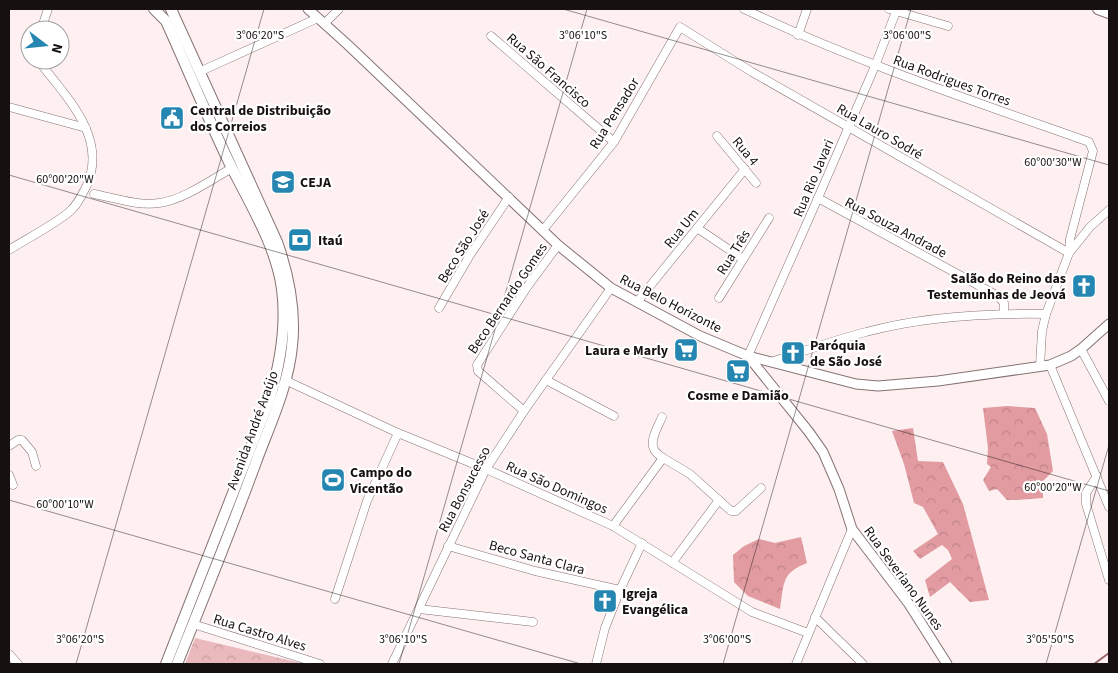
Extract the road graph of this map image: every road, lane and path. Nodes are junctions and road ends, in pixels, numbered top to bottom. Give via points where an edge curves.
1 (154, 9) edge
2 (171, 9) edge
3 (308, 9) edge
4 (339, 9) edge
5 (744, 9) edge
6 (807, 9) edge
7 (1098, 9) edge
8 (894, 10) edge
9 (1109, 13) edge
10 (321, 20) junction
11 (948, 26) dead end
12 (680, 27) joint
13 (798, 34) junction
14 (490, 36) dead end
15 (875, 66) junction
16 (45, 70) edge
17 (199, 72) junction
18 (9, 107) edge
19 (86, 128) junction
20 (848, 128) junction
21 (717, 136) dead end
22 (614, 142) junction
23 (232, 168) junction
24 (744, 169) junction
25 (756, 183) dead end
26 (94, 194) dead end
27 (508, 197) junction
28 (818, 198) junction
29 (1109, 210) edge
30 (768, 218) dead end
31 (697, 228) junction
32 (542, 230) junction
33 (558, 245) junction
34 (9, 250) edge
35 (1070, 253) junction
36 (743, 259) junction
37 (611, 288) junction
38 (719, 298) dead end
39 (637, 302) junction
40 (440, 308) dead end
41 (1004, 314) junction
42 (1046, 314) junction
43 (1109, 324) edge
44 (1081, 349) junction
45 (748, 356) junction
46 (771, 362) junction
47 (1050, 364) junction
48 (1040, 366) junction
49 (546, 380) junction
50 (286, 382) junction
51 (1109, 401) edge
52 (524, 411) junction
53 (614, 416) dead end
54 (662, 417) dead end
55 (398, 433) junction
56 (9, 446) edge
57 (663, 458) junction
58 (36, 466) dead end
59 (486, 469) junction
60 (9, 475) edge
61 (1097, 476) junction
62 (13, 485) dead end
63 (761, 488) dead end
64 (719, 500) junction
65 (1109, 507) edge
66 (613, 526) junction
67 (852, 529) junction
68 (860, 541) junction
69 (642, 543) junction
70 (844, 545) junction
71 (448, 546) junction
72 (672, 563) junction
73 (1109, 580) edge
74 (620, 590) junction
75 (335, 599) dead end
76 (420, 609) junction
77 (815, 617) junction
78 (533, 622) dead end
79 (193, 624) junction
80 (808, 633) junction
81 (9, 654) edge
82 (18, 664) edge
83 (166, 664) edge
84 (177, 664) edge
85 (320, 664) edge
86 (392, 664) edge
87 (596, 664) edge
88 (796, 664) edge
89 (863, 664) edge
90 (947, 664) edge

1 - 23 main road, Avenida André Araújo via 166,21
2 - 17 main road, Avenida André Araújo
3 - 10 street, Rua Belo Horizonte
4 - 10 street
5 - 13 street, Rua Rodrigues Torres
6 - 13 street
7 - 9 main road
8 - 11 street
8 - 15 street, Rua Rio Javari
10 - 17 street
10 - 27 street, Rua Belo Horizonte
12 - 20 street, Rua Lauro Sodré
12 - 22 street, Rua Pensador
13 - 15 street, Rua Rodrigues Torres
14 - 22 street, Rua São Francisco
15 - 20 street, Rua Rio Javari
15 - 35 street, Rua Rodrigues Torres via 1090,142 1093,150 1070,239
16 - 19 street
17 - 50 main road, Avenida André Araújo via 286,266 294,329
18 - 19 street
19 - 34 street via 92,146 92,164 82,197 69,212
20 - 28 street, Rua Rio Javari
20 - 35 street, Rua Lauro Sodré
21 - 24 street, Rua 4
22 - 32 street, Rua Pensador
23 - 26 street via 179,197 159,203
23 - 83 main road, Avenida André Araújo via 276,264 284,309 280,354 269,401
24 - 25 street, Rua 4
24 - 31 street, Rua Um
27 - 32 street, Rua Belo Horizonte
27 - 40 street, Beco São José
28 - 41 street, Rua Souza Andrade via 998,296 1004,303
28 - 45 street, Rua Rio Javari
29 - 35 street via 1090,227
30 - 36 street, Rua Três
31 - 36 street
31 - 39 street, Rua Um
32 - 33 street, Rua Belo Horizonte
33 - 37 street, Rua Belo Horizonte
33 - 52 street, Beco Bernardo Gomes via 527,286 477,365 478,371
35 - 42 street
36 - 38 street, Rua Três
37 - 39 street, Rua Belo Horizonte
37 - 49 street, Rua Bonsucesso
39 - 45 street, Rua Belo Horizonte via 700,336
41 - 42 street
41 - 46 street via 918,322 867,331
42 - 48 street
43 - 44 street, Rua Belo Horizonte
44 - 47 street, Rua Belo Horizonte
44 - 51 street
45 - 46 street, Rua Belo Horizonte
45 - 67 street, Rua Severiano Nunes via 823,452
46 - 48 street, Rua Belo Horizonte via 856,384 878,386
47 - 48 street, Rua Belo Horizonte
47 - 61 street
49 - 52 street, Rua Bonsucesso
49 - 53 street
50 - 55 street, Rua São Domingos
50 - 79 main road, Avenida André Araújo
52 - 59 street, Rua Bonsucesso
54 - 57 street via 653,445
55 - 59 street, Rua São Domingos
55 - 75 street via 367,501
56 - 58 street via 22,440 32,452
57 - 64 street via 690,474
57 - 66 street
59 - 66 street, Rua São Domingos
59 - 71 street, Rua Bonsucesso
60 - 62 street
61 - 65 street
61 - 73 street via 1086,493 1086,504
63 - 64 street via 736,511 731,511
64 - 72 street
66 - 69 street, Rua São Domingos
67 - 68 street, Rua Severiano Nunes
67 - 70 street
68 - 70 street
68 - 90 street, Rua Severiano Nunes via 909,604
69 - 72 street, Rua São Domingos
69 - 74 street
70 - 77 street
71 - 74 street, Beco Santa Clara via 535,572
71 - 76 street, Rua Bonsucesso
72 - 80 street, Rua São Domingos via 752,612
74 - 87 street via 605,628
76 - 78 street
76 - 86 street, Rua Bonsucesso
77 - 80 street
77 - 89 street
79 - 84 main road, Avenida André Araújo
79 - 85 street, Rua Castro Alves
80 - 88 street
81 - 82 street

